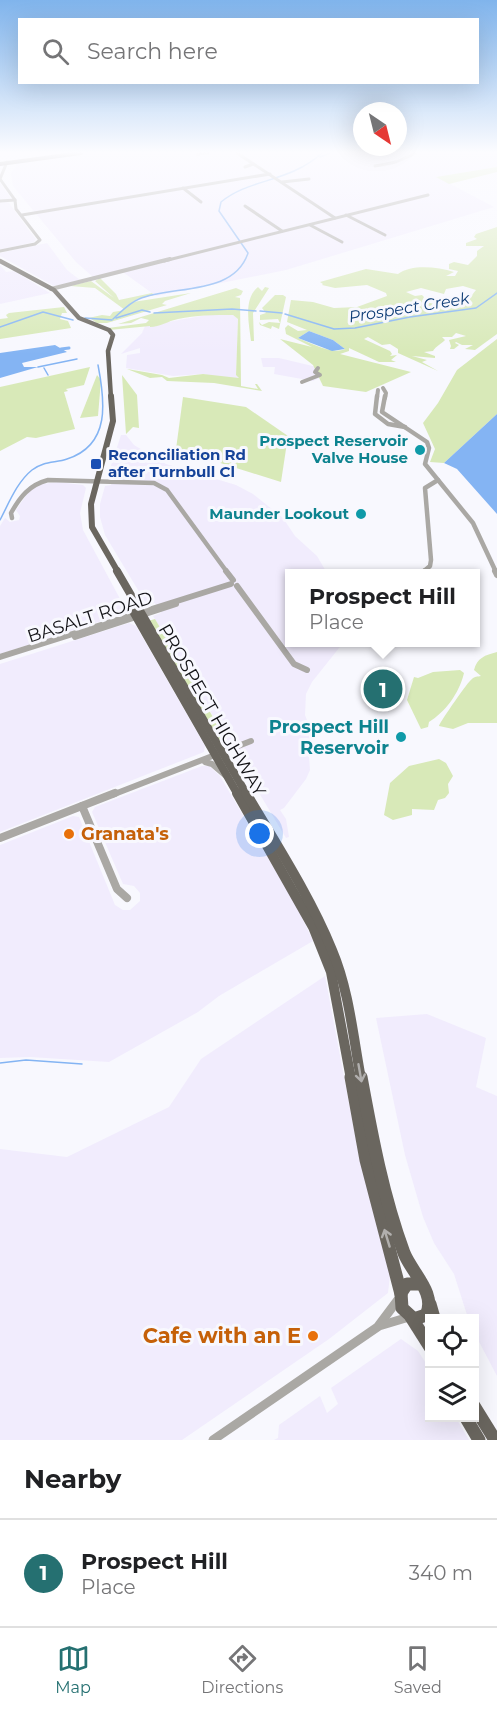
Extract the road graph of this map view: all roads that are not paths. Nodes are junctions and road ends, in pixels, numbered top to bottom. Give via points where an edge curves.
1 (25, 220) edge
2 (266, 220) edge
3 (326, 220) edge
4 (356, 220) edge
5 (310, 224) junction
6 (282, 231) junction
7 (385, 235) dead end
8 (342, 242) dead end
9 (0, 251) edge
10 (0, 261) edge
11 (51, 289) junction
12 (318, 368) dead end
13 (302, 382) dead end
14 (406, 427) junction
15 (438, 480) junction
16 (95, 482) junction
17 (12, 518) dead end
18 (426, 569) edge
19 (497, 575) edge
20 (234, 584) junction
21 (138, 615) junction
22 (0, 659) edge
23 (307, 670) dead end
24 (251, 741) dead end
25 (217, 754) junction
26 (200, 763) junction
27 (187, 766) junction
28 (228, 778) junction
29 (82, 806) junction
30 (0, 838) edge
31 (126, 898) dead end
32 (420, 1284) junction
33 (400, 1295) junction
34 (430, 1304) junction
35 (433, 1314) edge
36 (410, 1317) junction
37 (379, 1326) junction
38 (425, 1341) edge
39 (479, 1414) edge
40 (468, 1422) edge
41 (213, 1440) edge
42 (479, 1440) edge
43 (495, 1440) edge

1 - 9 street via 38,243
2 - 6 street
3 - 5 street
4 - 7 street
5 - 6 street
5 - 8 street
6 - 11 street
10 - 11 main road
11 - 16 main road, PROSPECT HIGHWAY via 72,314 108,333 111,339 103,352 108,431
12 - 13 street via 315,372 320,375
14 - 14 street via 388,424 375,414 381,389 386,393 382,412
14 - 15 street via 426,442 429,448 425,464
15 - 18 street via 425,488 431,560
15 - 19 street via 476,529
16 - 17 street via 49,480 29,487 20,496
16 - 20 street via 162,486
16 - 21 main road, PROSPECT HIGHWAY via 85,507 87,528
20 - 21 street, BASALT ROAD
20 - 23 street via 294,664
21 - 22 street, BASALT ROAD
21 - 25 main road, PROSPECT HIGHWAY
24 - 25 street
25 - 26 street
25 - 27 street
25 - 28 main road, PROSPECT HIGHWAY
25 -> 32 main road, PROSPECT HIGHWAY via 311,906 332,949 342,979 384,1188 404,1252
26 - 27 street
26 - 28 street via 212,764
27 - 29 street
33 -> 28 main road, PROSPECT HIGHWAY via 366,1160 328,963 313,927
29 - 30 street
29 - 31 street via 117,889
32 - 33 main road via 407,1284
32 - 34 main road
33 - 36 main road via 402,1308
33 - 37 street
34 - 35 main road
34 - 36 main road via 422,1318
36 - 37 street
36 - 38 main road
37 - 41 street
39 - 43 main road
40 - 42 main road

